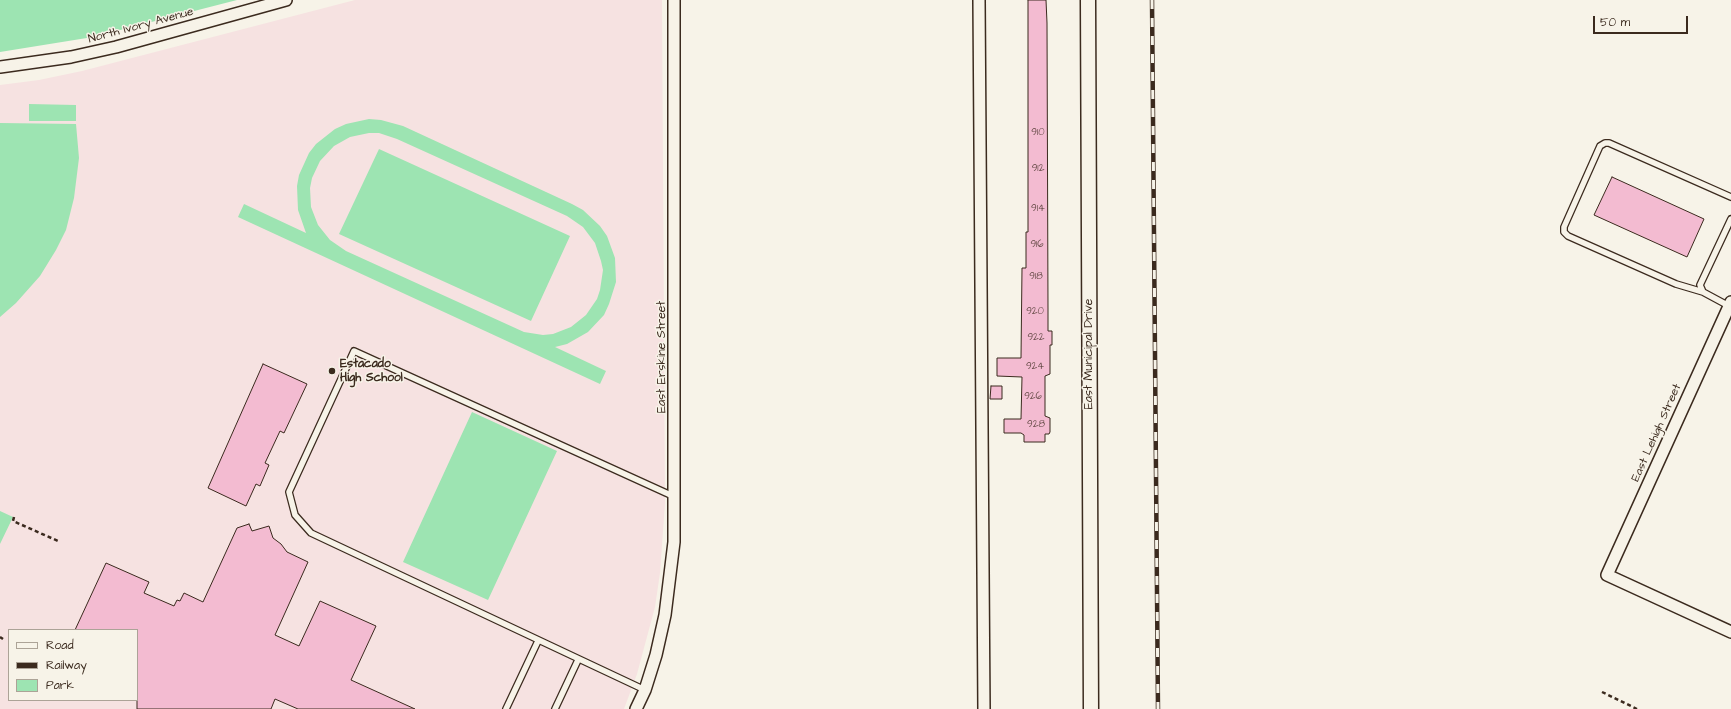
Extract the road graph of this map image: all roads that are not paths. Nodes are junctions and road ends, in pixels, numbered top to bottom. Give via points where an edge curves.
1 (286, 0) edge
2 (674, 0) edge
3 (980, 0) edge
4 (1088, 0) edge
5 (0, 67) edge
6 (1731, 197) edge
7 (1731, 219) edge
8 (1702, 292) junction
9 (1730, 304) edge
10 (676, 497) junction
11 (1731, 632) edge
12 (538, 641) junction
13 (578, 660) junction
14 (645, 690) junction
15 (506, 709) edge
16 (555, 709) edge
17 (636, 709) edge
18 (984, 709) edge
19 (1091, 709) edge

1 - 5 street, North Ivory Avenue via 116,47 71,57
2 - 10 street, East Erskine Street
3 - 18 street
4 - 19 street, East Municipal Drive
6 - 8 lane via 1604,143 1600,146 1564,227 1564,232 1568,236 1676,284
7 - 8 lane via 1700,285
8 - 9 lane
9 - 11 street, East Lehigh Street via 1607,575
10 - 12 lane via 354,351 290,492 295,515 311,533
10 - 14 street, East Erskine Street via 674,542 665,614
12 - 13 lane
12 - 15 lane
13 - 14 lane
13 - 16 lane
14 - 17 street, East Erskine Street

